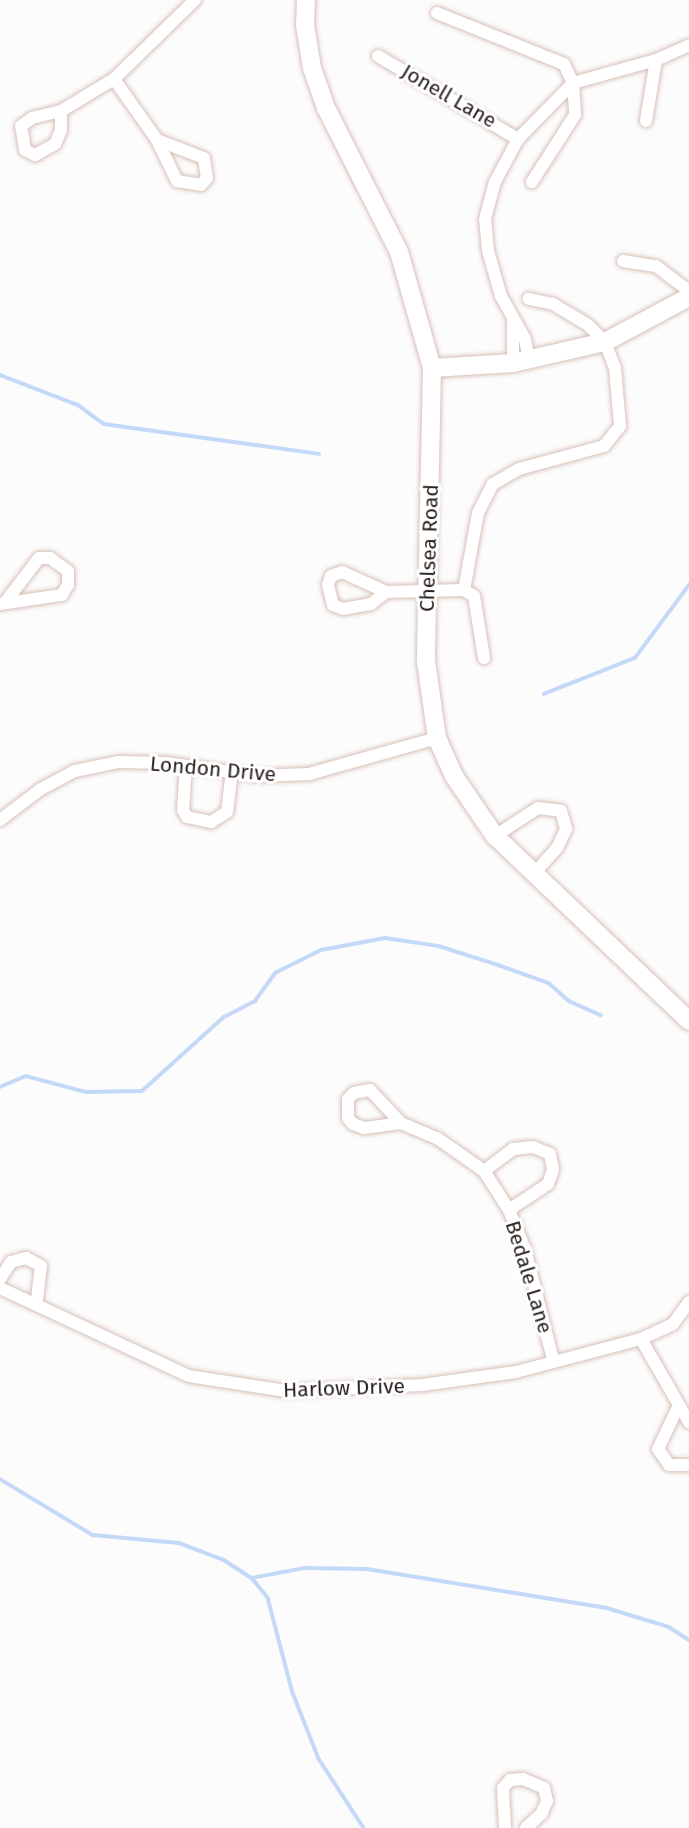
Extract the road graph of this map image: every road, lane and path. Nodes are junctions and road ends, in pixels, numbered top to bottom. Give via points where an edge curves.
1 (195, 0) edge
2 (306, 0) edge
3 (437, 13) dead end
4 (689, 45) edge
5 (378, 55) dead end
6 (656, 60) junction
7 (114, 79) junction
8 (573, 83) junction
9 (61, 111) dead end
10 (646, 121) dead end
11 (157, 139) dead end
12 (518, 139) junction
13 (532, 182) dead end
14 (623, 261) dead end
15 (689, 291) edge
16 (689, 297) edge
17 (529, 299) dead end
18 (605, 342) junction
19 (521, 362) junction
20 (432, 368) junction
21 (464, 590) junction
22 (386, 592) dead end
23 (427, 592) junction
24 (4, 602) edge
25 (484, 658) dead end
26 (437, 738) junction
27 (186, 766) junction
28 (232, 774) junction
29 (2, 815) edge
30 (495, 836) junction
31 (533, 875) junction
32 (689, 1021) edge
33 (401, 1122) dead end
34 (484, 1171) junction
35 (509, 1210) junction
36 (0, 1279) edge
37 (0, 1288) edge
38 (689, 1302) edge
39 (36, 1304) junction
40 (641, 1339) junction
41 (553, 1360) junction
42 (679, 1405) junction
43 (689, 1422) edge
44 (689, 1465) edge
45 (505, 1828) edge
46 (526, 1828) edge

1 - 7 street
2 - 20 street, Chelsea Road via 305,25 321,95 399,252
3 - 8 street via 543,52 564,64
4 - 6 street
5 - 12 street, Jonell Lane
6 - 8 street
6 - 10 street
7 - 9 street
7 - 11 street
8 - 12 street
8 - 13 street via 571,128
12 - 19 street via 495,182 485,219 495,274 525,339
14 - 15 street via 656,266
16 - 18 street
17 - 18 street via 553,304
18 - 19 street
18 - 21 street via 615,368 620,426 604,446 519,469 493,484 478,513
19 - 20 street
20 - 23 street, Chelsea Road
21 - 23 street
21 - 25 street via 474,596
22 - 23 street
23 - 26 street, Chelsea Road via 426,661
24 - 24 street via 62,595 68,585 68,570 50,558 39,558
26 - 28 street, London Drive via 309,774
26 - 30 street, Chelsea Road via 454,776
27 - 28 street, London Drive
27 - 28 street via 183,810 187,817 211,822 227,812
27 - 29 street, London Drive via 120,762 75,771
30 - 31 street, Chelsea Road
30 - 31 street via 538,808 561,811 566,828 557,848
31 - 32 street, Chelsea Road
33 - 34 street, Bedale Lane via 437,1138
34 - 35 street, Bedale Lane
34 - 35 street via 513,1149 533,1147 550,1154 553,1170 548,1184
35 - 41 street, Bedale Lane via 525,1249
36 - 39 street via 11,1262 26,1258 41,1266
37 - 39 street, Harlow Drive
38 - 40 street, Harlow Drive via 673,1324
39 - 41 street, Harlow Drive via 189,1376 252,1388 340,1391 422,1385 516,1371
40 - 41 street, Harlow Drive
40 - 42 street
42 - 43 street
42 - 44 street via 658,1449 669,1465
45 - 46 street via 503,1788 510,1780 523,1779 544,1788 547,1801

